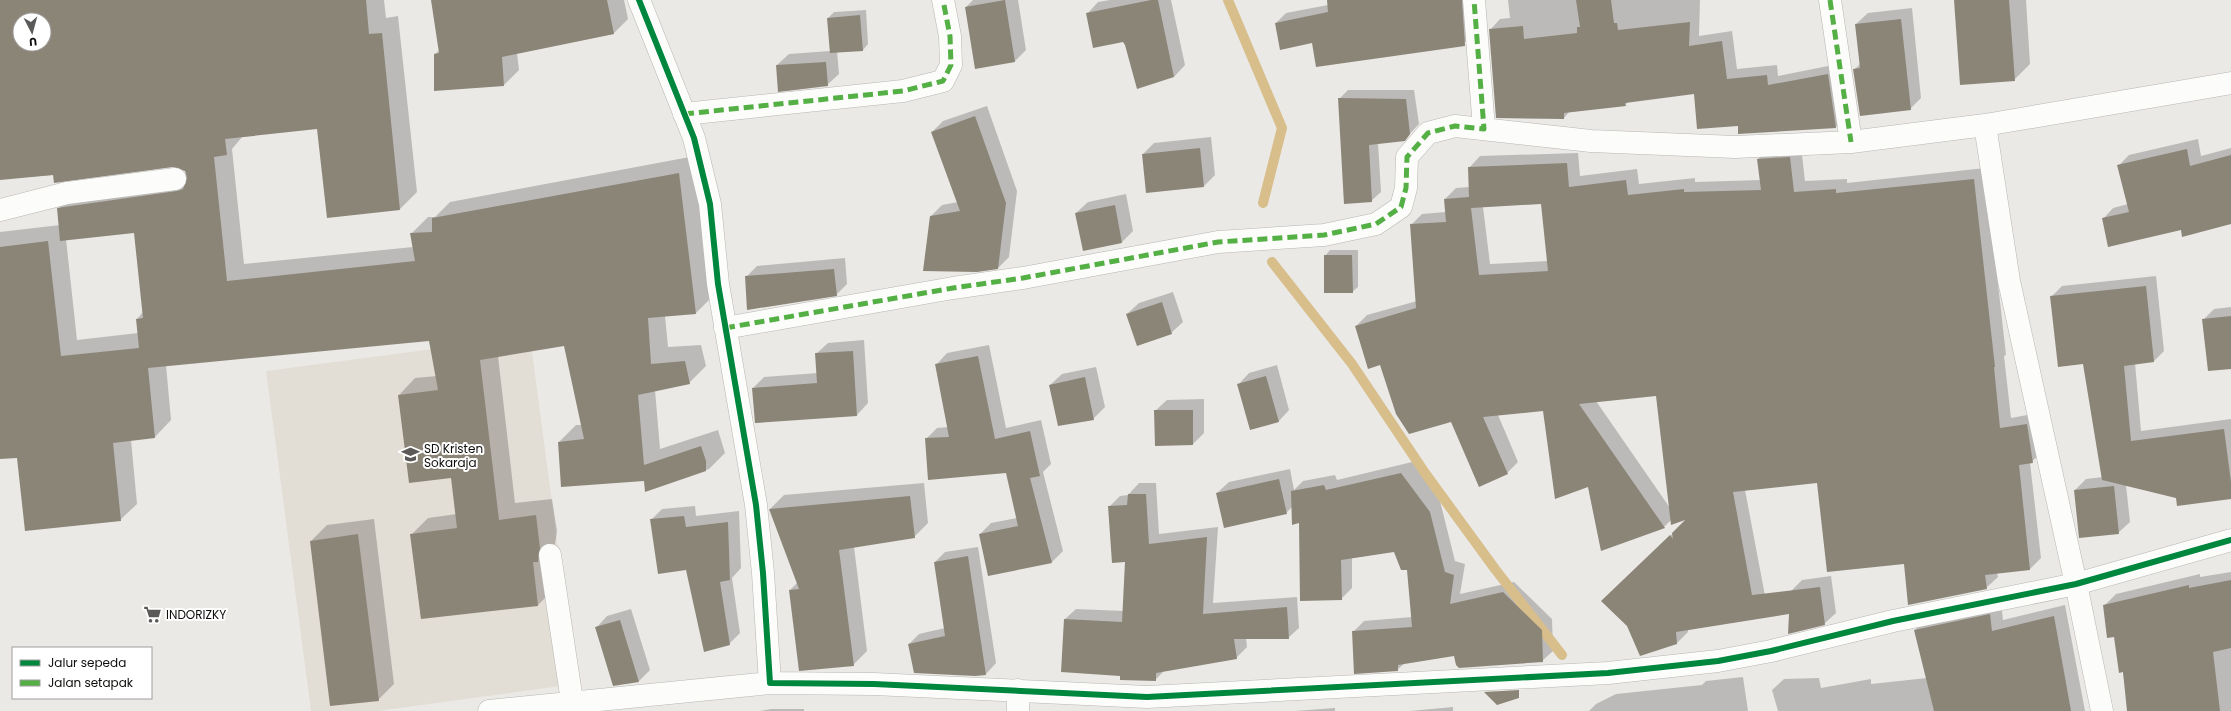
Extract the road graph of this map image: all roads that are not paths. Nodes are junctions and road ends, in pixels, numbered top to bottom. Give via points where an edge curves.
1 (639, 0) edge
2 (943, 0) edge
3 (1474, 0) edge
4 (1830, 0) edge
5 (2231, 83) edge
6 (684, 114) junction
7 (1985, 125) junction
8 (1484, 130) junction
9 (1851, 142) junction
10 (175, 179) dead end
11 (0, 210) edge
12 (725, 328) junction
13 (2231, 540) edge
14 (550, 555) dead end
15 (2076, 584) junction
16 (770, 682) junction
17 (1018, 700) edge
18 (572, 701) junction
19 (489, 711) edge
20 (2102, 711) edge

1 - 6 street
2 - 6 street via 950,36 950,65 943,80 903,91
3 - 8 street
4 - 9 street
5 - 7 street
6 - 12 street via 694,138 710,204
7 - 9 street
7 - 15 street via 2009,282
8 - 9 street via 1591,141 1720,146
8 - 12 street via 1455,126 1428,133 1407,157 1406,188 1401,207 1376,224 1324,235 1218,242
10 - 11 street via 67,193
12 - 16 street via 756,505
13 - 15 street
14 - 18 street
15 - 17 street via 1893,621 1771,651 1718,661 1608,673 1147,697
15 - 20 street
16 - 17 street
16 - 18 street
18 - 19 street

